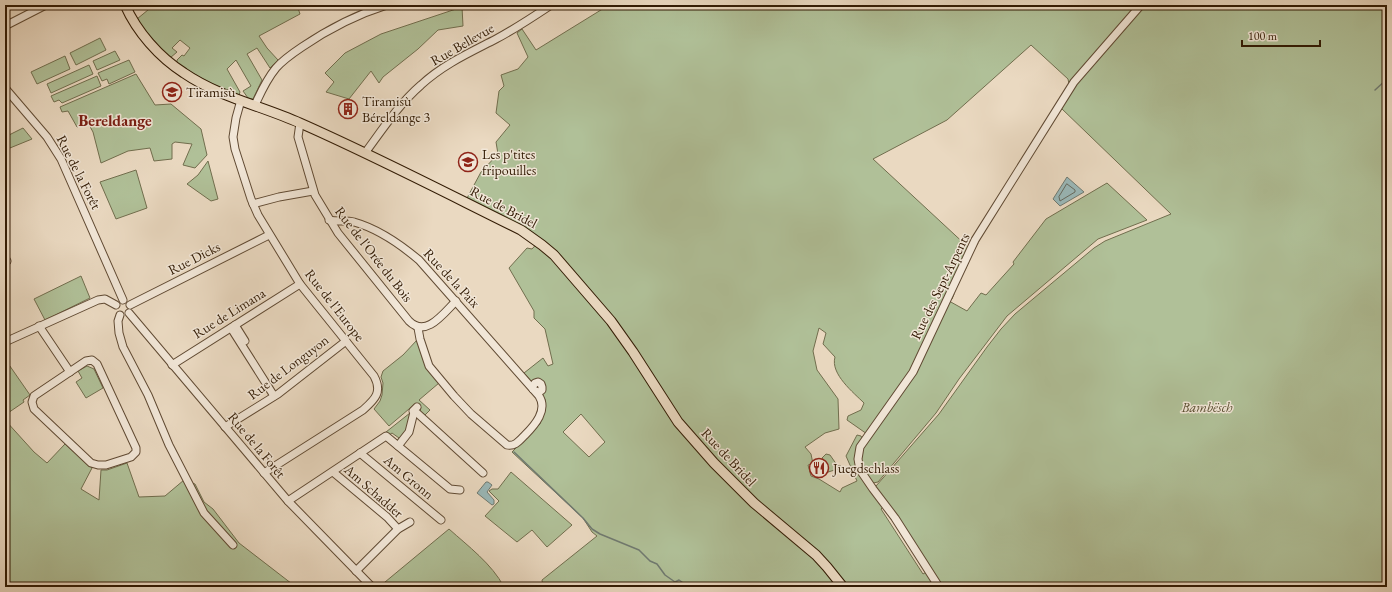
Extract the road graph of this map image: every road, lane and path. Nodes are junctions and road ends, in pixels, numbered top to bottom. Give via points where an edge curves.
1 (46, 5) edge
2 (125, 5) edge
3 (387, 5) edge
4 (551, 5) edge
5 (1141, 5) edge
6 (5, 26) edge
7 (5, 88) edge
8 (241, 100) junction
9 (255, 105) junction
10 (300, 123) junction
11 (365, 153) junction
12 (313, 191) junction
13 (253, 204) junction
14 (329, 220) junction
15 (269, 235) junction
16 (5, 258) edge
17 (5, 262) edge
18 (300, 284) junction
19 (123, 300) junction
20 (456, 302) junction
21 (116, 305) junction
22 (130, 305) junction
23 (129, 313) junction
24 (120, 315) junction
25 (39, 326) junction
26 (233, 326) junction
27 (418, 328) junction
28 (346, 341) junction
29 (5, 342) edge
30 (172, 365) junction
31 (70, 372) junction
32 (276, 395) junction
33 (225, 427) junction
34 (398, 446) junction
35 (360, 454) junction
36 (333, 472) junction
37 (483, 473) dead end
38 (264, 474) junction
39 (460, 490) dead end
40 (288, 502) junction
41 (441, 520) dead end
42 (410, 522) dead end
43 (398, 529) junction
44 (233, 545) dead end
45 (356, 571) junction
46 (372, 587) edge
47 (843, 587) edge
48 (940, 587) edge

1 - 6 street
2 - 8 main road, Rue de Bridel via 147,40 171,63 197,82
3 - 9 street via 341,23 295,52 273,72 263,86
4 - 11 street, Rue Bellevue via 512,30 445,66 421,85
5 - 48 street, Rue des Sept-Arpents via 1074,82 975,240 913,372 860,447 860,470
7 - 19 street, Rue de la Forêt via 47,137 61,159
8 - 9 main road, Rue de Bridel
8 - 13 street, Rue de l'Europe via 233,137
9 - 10 main road, Rue de Bridel
10 - 11 main road, Rue de Bridel
10 - 12 street, Rue de l'Orée du Bois via 298,136
11 - 47 main road, Rue de Bridel via 521,230 554,255 611,321 678,422 736,487 823,563
12 - 13 street
12 - 14 street, Rue de l'Orée du Bois
13 - 15 street, Rue de l'Europe
14 - 20 street, Rue de la Paix via 356,222 392,239 419,260
14 - 27 street, Rue de l'Orée du Bois via 409,321
15 - 18 street, Rue de l'Europe
15 - 22 street, Rue Dicks
16 - 17 street
18 - 26 street, Rue de Limana
18 - 28 street, Rue de l'Europe
19 - 21 street
19 - 22 street via 128,301
20 - 27 street via 431,324
20 - 27 street, Rue de la Paix via 542,400 538,422 516,444 507,445 454,396 429,366
21 - 24 street
21 - 25 street via 105,299 98,300
22 - 23 street
23 - 24 street
23 - 30 street, Rue de la Forêt
24 - 44 street via 119,333 123,347 148,395 169,445 204,513
25 - 29 street
25 - 31 street
26 - 30 street, Rue de Limana
26 - 32 street
28 - 32 street, Rue de Longuyon
28 - 38 street, Rue de l'Europe via 378,382 376,398 342,425
30 - 33 street, Rue de la Forêt
31 - 31 street via 86,361 92,360 96,364 135,445 136,452 131,457 106,465 91,463 34,409 34,396
32 - 33 street, Rue de Longuyon
33 - 38 street, Rue de la Forêt
34 - 35 street, Am Gronn via 386,436
34 - 37 street, Am Gronn via 409,432 415,410
34 - 39 street, Am Gronn via 450,488
35 - 36 street, Am Gronn
35 - 41 street, Am Gronn
36 - 40 street, Am Gronn
36 - 43 street, Am Schadder
38 - 40 street, Rue de la Forêt
40 - 45 street, Rue de la Forêt
42 - 43 street, Am Schadder
43 - 45 street, Am Schadder
45 - 46 street, Rue de la Forêt

